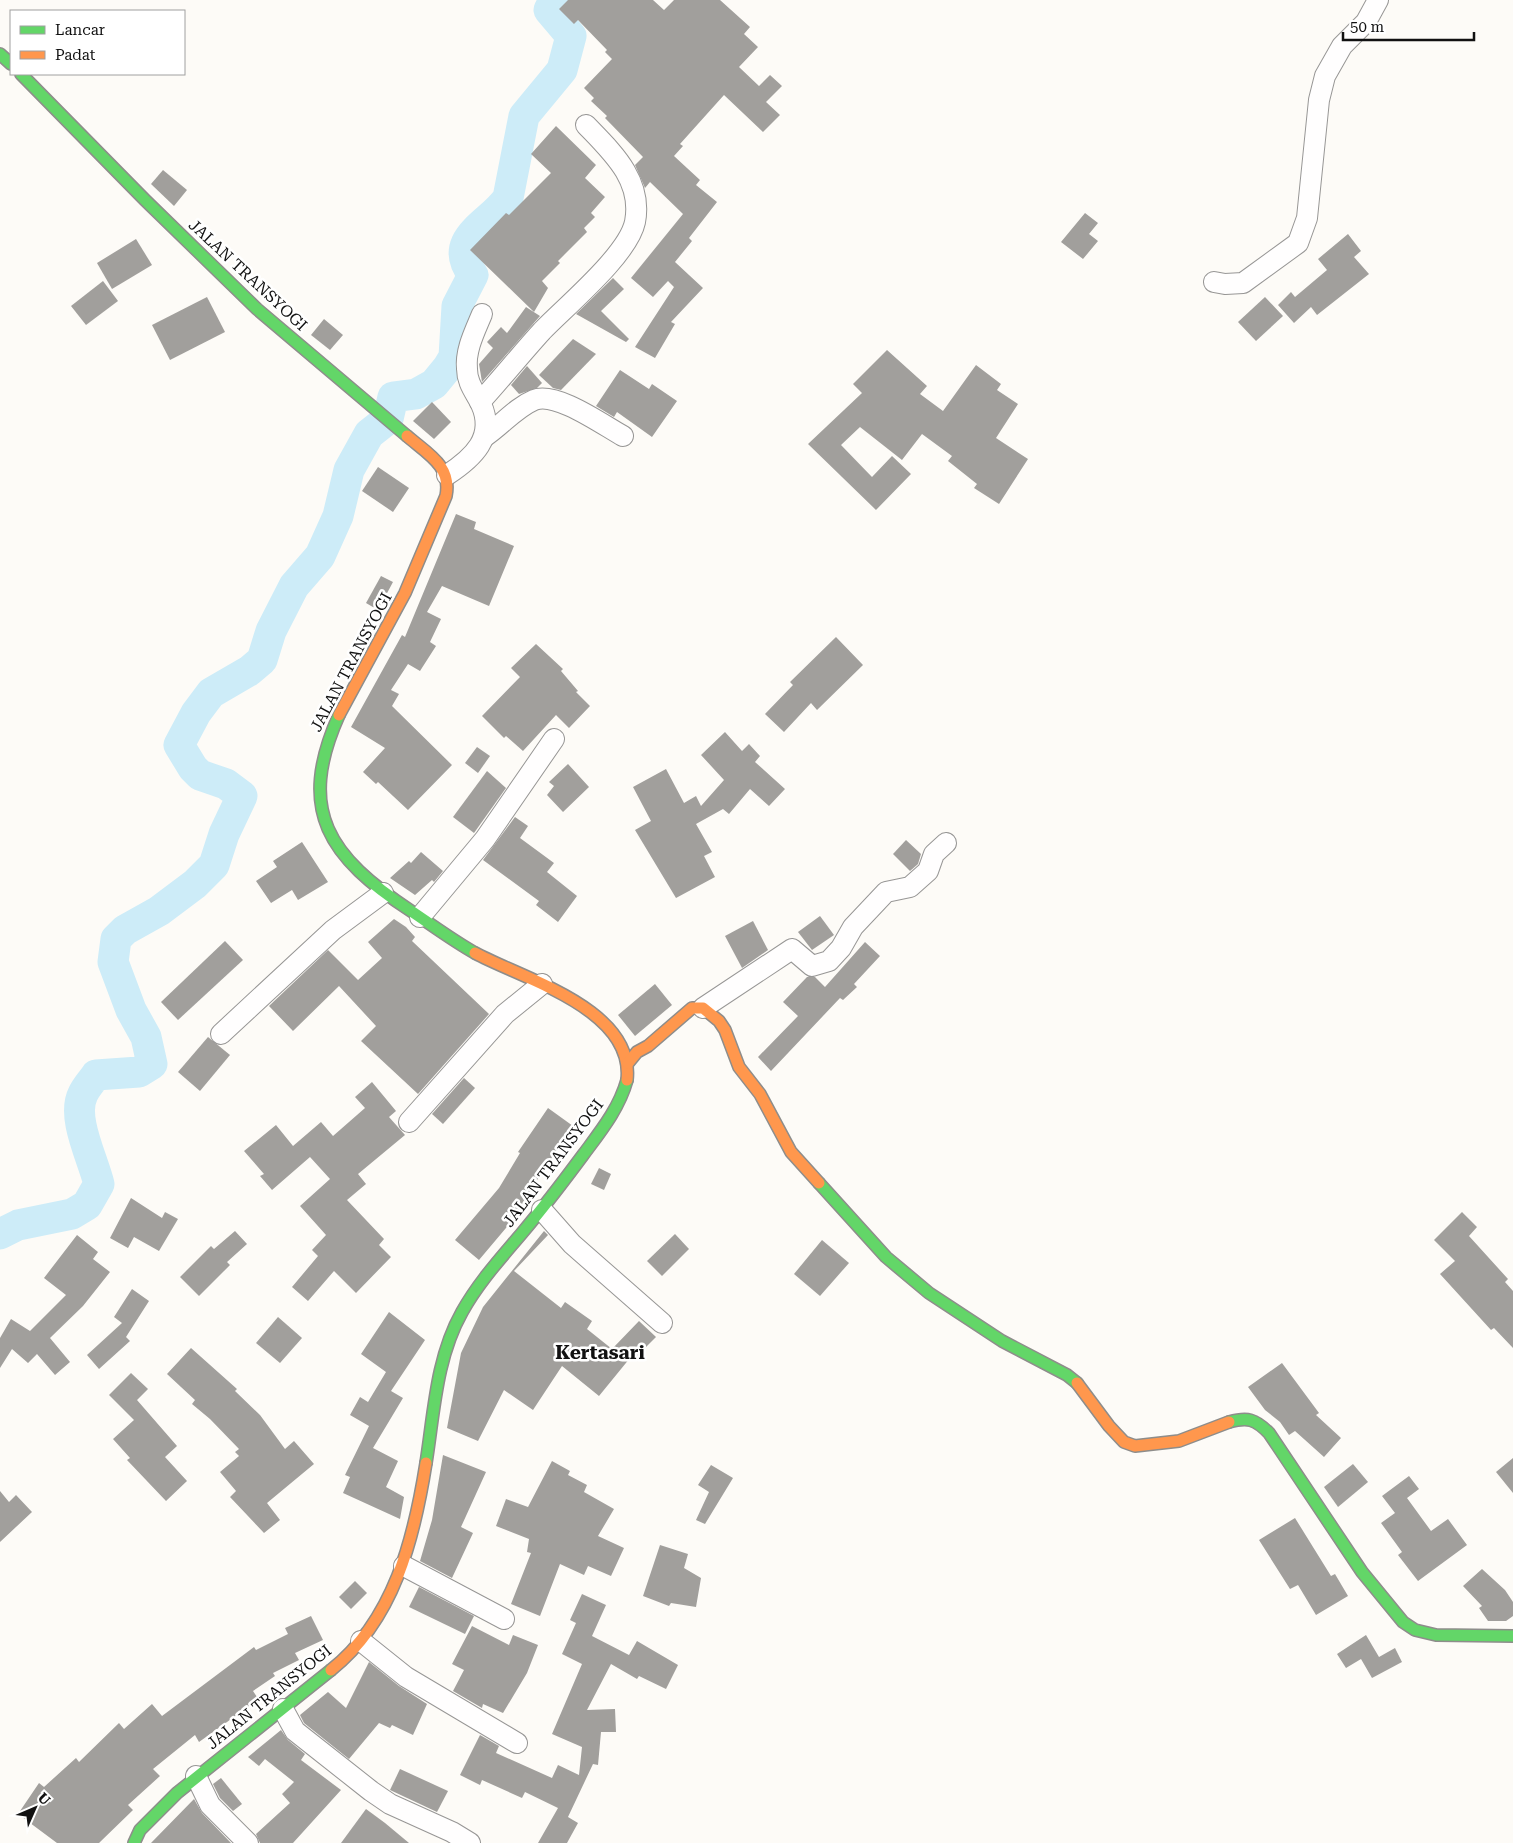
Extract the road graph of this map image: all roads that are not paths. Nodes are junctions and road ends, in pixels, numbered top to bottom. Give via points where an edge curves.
1 (1378, 0) edge
2 (0, 54) edge
3 (10, 63) edge
4 (22, 75) edge
5 (586, 125) dead end
6 (1214, 282) dead end
7 (482, 314) dead end
8 (480, 402) junction
9 (623, 436) dead end
10 (484, 437) junction
11 (447, 475) junction
12 (554, 739) dead end
13 (946, 843) dead end
14 (383, 893) junction
15 (420, 917) junction
16 (542, 984) junction
17 (703, 1008) junction
18 (222, 1034) dead end
19 (628, 1063) junction
20 (409, 1122) dead end
21 (542, 1210) junction
22 (662, 1323) dead end
23 (404, 1566) junction
24 (504, 1619) dead end
25 (1513, 1636) edge
26 (361, 1642) junction
27 (283, 1709) junction
28 (518, 1743) dead end
29 (196, 1776) junction
30 (134, 1843) edge
31 (248, 1843) edge
32 (470, 1843) edge

1 - 6 street via 1366,22 1342,46 1325,76 1319,100 1307,218 1298,244 1243,283
2 - 3 main road
4 - 11 main road, JALAN TRANSYOGI via 144,200 257,308 408,436
5 - 8 street via 614,154 631,183 635,222 619,253
7 - 8 street via 466,368 471,388
8 - 10 street via 487,420
9 - 10 street via 564,404 543,398 523,407
10 - 11 street via 466,461
11 - 14 main road, JALAN TRANSYOGI via 448,483 439,514 420,562 386,631 345,702 320,762 320,802 332,840 355,869
12 - 15 street via 485,840
13 - 17 street via 934,854 928,871 910,887 886,892 853,927 829,961 812,966 792,949
14 - 15 main road, JALAN TRANSYOGI
14 - 18 street via 333,930
15 - 16 main road, JALAN TRANSYOGI via 462,946
16 - 19 main road, JALAN TRANSYOGI via 590,1011 618,1042
16 - 20 street via 505,1014
17 - 19 main road via 684,1012
17 - 25 main road via 712,1013 725,1030 739,1067 760,1094 791,1152 886,1257 929,1293 1002,1341 1067,1375 1080,1385 1124,1442 1146,1446 1179,1441 1245,1418 1261,1425 1377,1592 1406,1625 1416,1631 1436,1634
19 - 21 main road, JALAN TRANSYOGI via 627,1079 613,1113
21 - 22 street via 572,1244
21 - 23 main road, JALAN TRANSYOGI via 467,1303 447,1342 414,1533
23 - 24 street
23 - 26 main road, JALAN TRANSYOGI via 383,1609
26 - 27 main road, JALAN TRANSYOGI
26 - 28 street via 406,1677
27 - 29 main road, JALAN TRANSYOGI
27 - 32 street via 295,1732 371,1791 390,1804
29 - 30 main road, JALAN TRANSYOGI via 162,1806 140,1830
29 - 31 street via 210,1805

